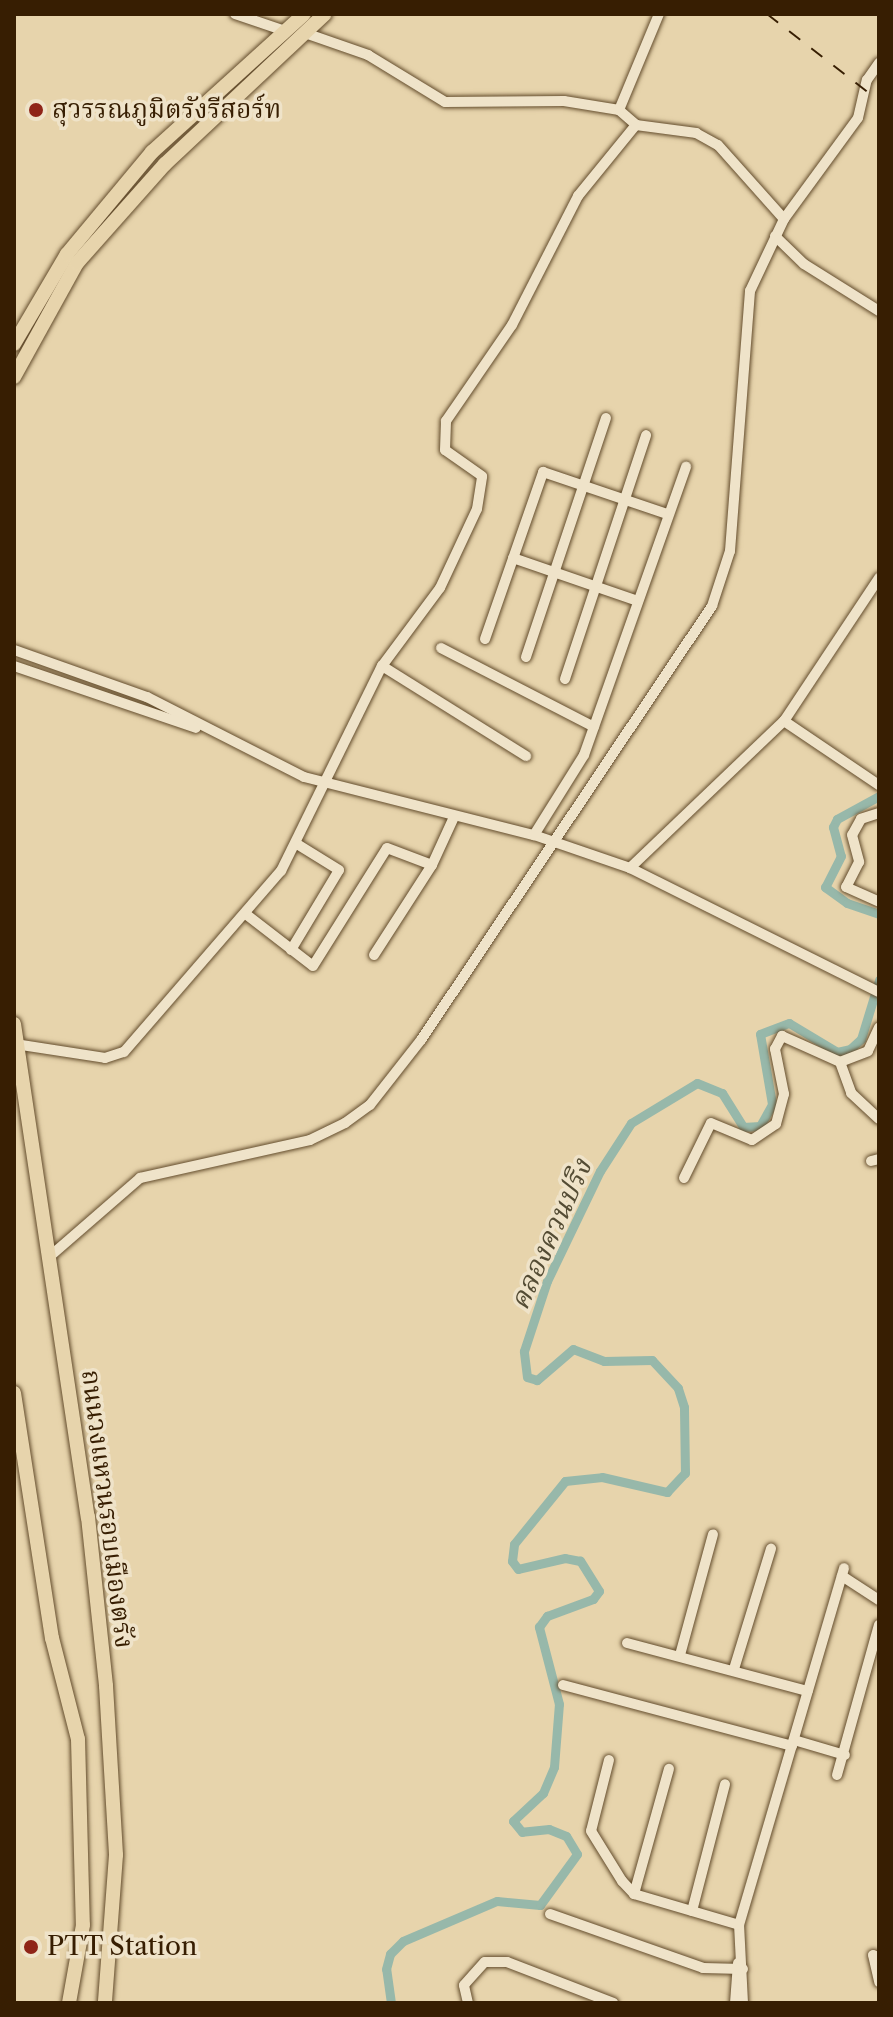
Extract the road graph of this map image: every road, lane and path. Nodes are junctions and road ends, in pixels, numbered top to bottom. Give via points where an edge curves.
1 (235, 14) edge
2 (304, 14) edge
3 (325, 14) edge
4 (659, 14) edge
5 (285, 31) junction
6 (305, 33) junction
7 (879, 63) edge
8 (619, 110) junction
9 (636, 125) junction
10 (784, 219) junction
11 (775, 236) junction
12 (879, 311) edge
13 (15, 340) edge
14 (14, 377) edge
15 (606, 418) dead end
16 (646, 435) dead end
17 (686, 467) dead end
18 (585, 483) junction
19 (628, 500) junction
20 (667, 514) junction
21 (513, 558) junction
22 (555, 571) junction
23 (879, 578) edge
24 (598, 588) junction
25 (638, 601) junction
26 (485, 639) dead end
27 (441, 648) dead end
28 (14, 650) edge
29 (526, 657) dead end
30 (14, 666) edge
31 (382, 666) junction
32 (565, 679) dead end
33 (784, 721) junction
34 (594, 727) junction
35 (202, 729) junction
36 (526, 756) dead end
37 (328, 784) junction
38 (879, 785) edge
39 (879, 813) edge
40 (454, 817) junction
41 (534, 835) junction
42 (556, 843) junction
43 (297, 844) junction
44 (432, 865) junction
45 (630, 868) junction
46 (879, 902) edge
47 (247, 915) junction
48 (291, 950) junction
49 (374, 955) dead end
50 (879, 992) edge
51 (14, 1024) edge
52 (879, 1027) edge
53 (15, 1046) edge
54 (840, 1062) junction
55 (879, 1119) edge
56 (684, 1178) dead end
57 (48, 1258) junction
58 (14, 1393) edge
59 (713, 1534) dead end
60 (771, 1549) dead end
61 (879, 1600) edge
62 (879, 1625) edge
63 (627, 1643) dead end
64 (680, 1655) junction
65 (734, 1669) junction
66 (563, 1685) dead end
67 (808, 1691) junction
68 (793, 1743) junction
69 (845, 1755) junction
70 (609, 1760) dead end
71 (669, 1769) dead end
72 (837, 1775) dead end
73 (725, 1784) dead end
74 (634, 1894) junction
75 (692, 1911) junction
76 (550, 1914) dead end
77 (739, 1925) junction
78 (879, 1957) edge
79 (739, 1965) junction
80 (879, 1982) edge
81 (69, 2003) edge
82 (105, 2003) edge
83 (468, 2003) edge
84 (613, 2003) edge
85 (735, 2003) edge
86 (743, 2003) edge

1 - 5 street
2 - 5 highway
3 - 6 highway
4 - 8 street
5 - 13 highway via 152,152 67,254
6 - 8 street via 368,55 445,102 564,101
6 - 14 highway via 165,164 77,263
7 - 10 street via 858,118
8 - 9 street
9 - 10 street via 696,133 718,145
9 - 31 street via 578,196 512,325 446,421 445,450 482,476 477,509 440,588
10 - 11 street
11 - 12 street via 804,264
11 - 42 street via 750,291 743,322 734,523 724,577 712,606
15 - 18 street
16 - 19 street
17 - 20 street
18 - 19 street
18 - 21 street via 543,472
18 - 22 street
19 - 20 street
19 - 24 street
20 - 25 street
21 - 22 street
21 - 26 street
22 - 24 street
22 - 29 street
23 - 33 street
24 - 25 street
24 - 32 street
25 - 34 street
27 - 34 street
28 - 35 street via 147,697
30 - 35 street
31 - 36 street
31 - 37 street
33 - 38 street
33 - 45 street
34 - 41 street via 584,755
35 - 37 street
37 - 40 street
37 - 43 street
39 - 46 street via 861,819 852,835 859,862 846,887
40 - 41 street
40 - 44 street
41 - 42 street
42 - 45 street
42 - 57 street via 370,1105 310,1140 140,1178
43 - 47 street
43 - 48 street via 339,870
44 - 48 street via 387,848 313,966
44 - 49 street
45 - 50 street
47 - 48 street
47 - 53 street via 124,1052 105,1058
51 - 53 highway, ถนนวงแหวนรอบเมืองตรัง
52 - 54 street via 868,1051
53 - 57 highway, ถนนวงแหวนรอบเมืองตรัง
54 - 55 street via 851,1093
54 - 56 street via 782,1036 775,1049 784,1094 776,1124 752,1140 711,1123
57 - 82 highway, ถนนวงแหวนรอบเมืองตรัง via 88,1517 106,1686 116,1855
58 - 81 highway via 52,1638 78,1739 83,1925
59 - 64 street
60 - 65 street
61 - 67 street via 843,1572
62 - 69 street
63 - 64 street
64 - 65 street
65 - 67 street
66 - 68 street
67 - 68 street
68 - 69 street
68 - 77 street
69 - 72 street
70 - 74 street via 591,1831
71 - 74 street
73 - 75 street
74 - 75 street
75 - 77 street
76 - 79 street via 703,1968
77 - 79 street
78 - 80 street via 873,1955
79 - 85 street
79 - 86 street
83 - 84 street via 464,1985 485,1962 507,1962

